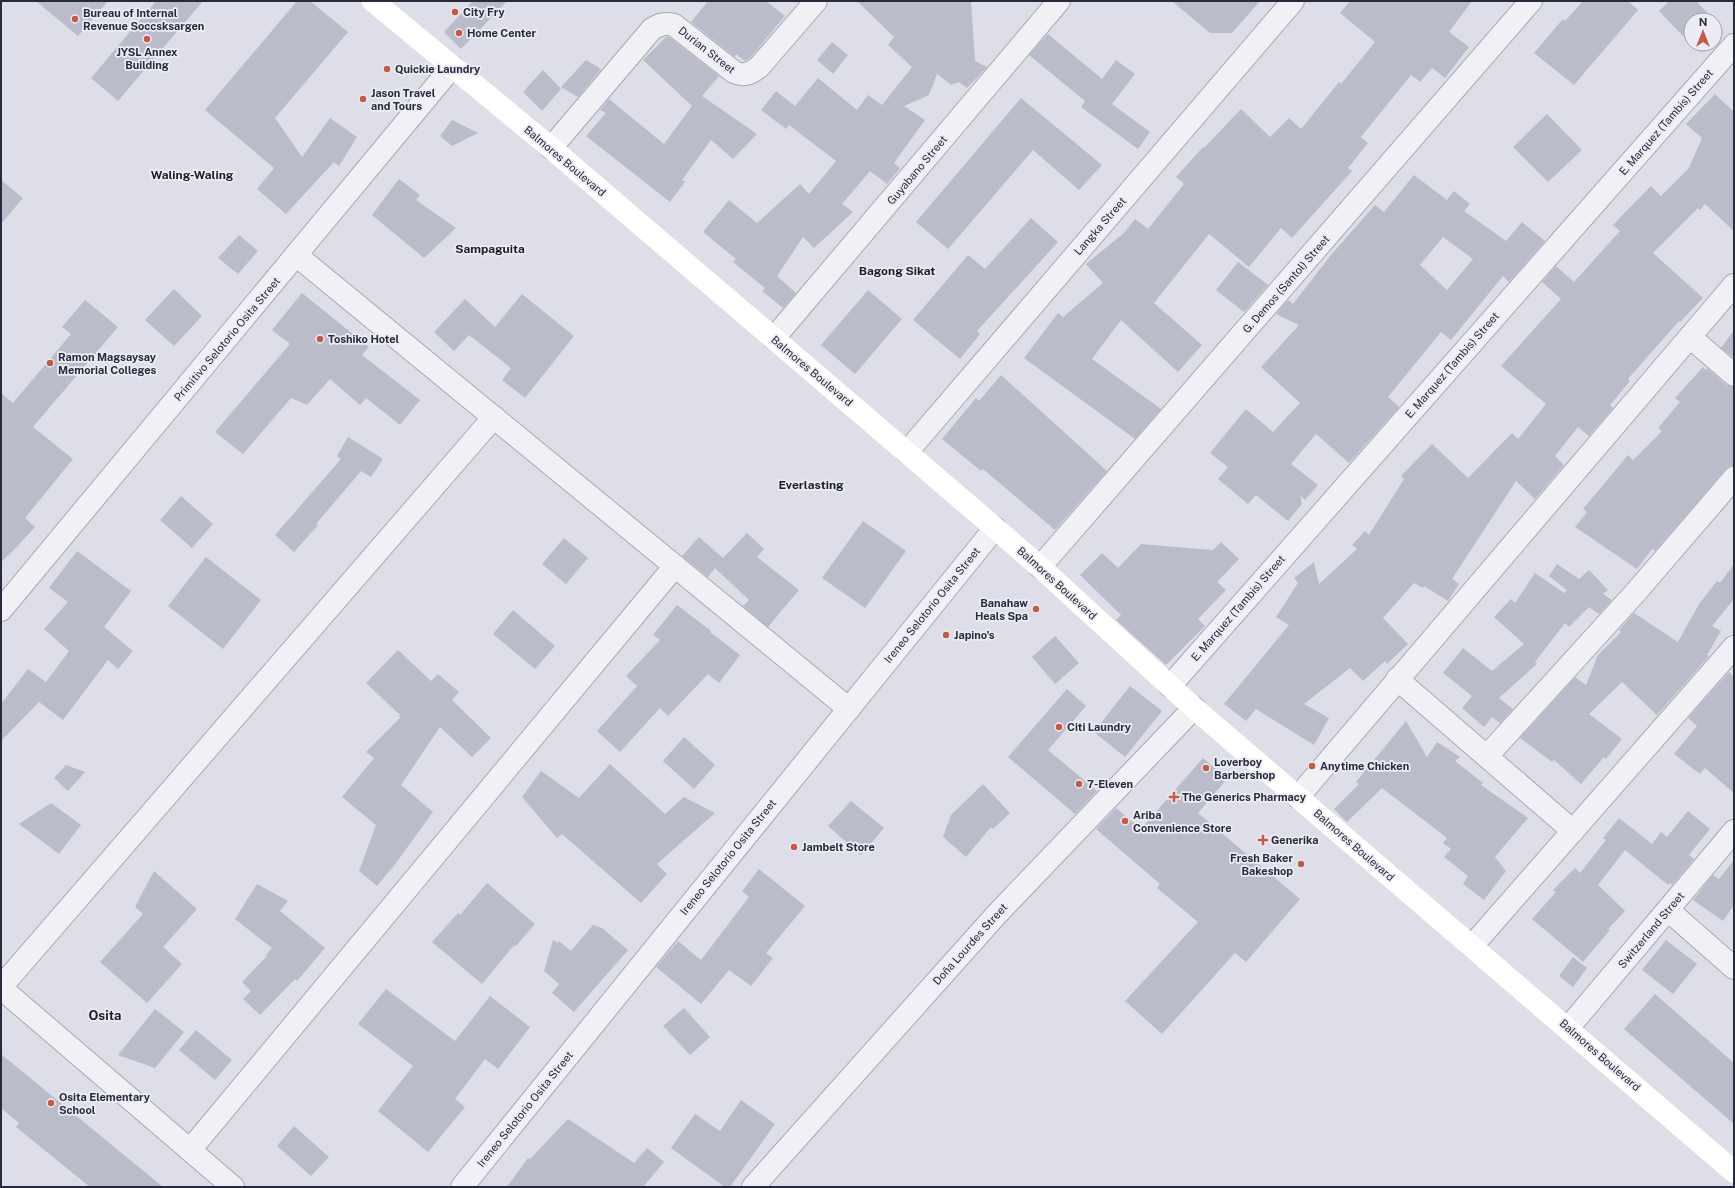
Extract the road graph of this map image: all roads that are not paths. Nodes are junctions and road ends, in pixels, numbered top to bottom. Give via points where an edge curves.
1 (373, 1) edge
2 (816, 1) edge
3 (1059, 1) edge
4 (1293, 1) edge
5 (1531, 1) edge
6 (1734, 45) edge
7 (452, 67) junction
8 (551, 148) junction
9 (296, 255) junction
10 (1734, 285) edge
11 (1690, 337) junction
12 (774, 338) junction
13 (1734, 375) edge
14 (494, 417) junction
15 (907, 452) junction
16 (1734, 478) edge
17 (995, 528) junction
18 (675, 566) junction
19 (1040, 567) junction
20 (1, 610) edge
21 (1734, 647) edge
22 (1397, 679) junction
23 (1170, 686) junction
24 (1194, 708) junction
25 (849, 709) junction
26 (1487, 756) junction
27 (1298, 797) junction
28 (1573, 831) junction
29 (1734, 831) edge
30 (1668, 910) junction
31 (1472, 946) junction
32 (1734, 968) edge
33 (1, 988) edge
34 (1568, 1028) junction
35 (190, 1150) junction
36 (1734, 1172) edge
37 (233, 1187) edge
38 (462, 1187) edge
39 (753, 1187) edge

1 - 7 main road, Balmores Boulevard
2 - 8 street, Durian Street via 759,67 746,74 734,72 674,25 659,25
3 - 12 street, Guyabano Street
4 - 15 street, Langka Street
5 - 19 street, G. Demos (Santol) Street
6 - 23 street, E. Marquez (Tambis) Street
7 - 8 main road, Balmores Boulevard
7 - 9 street, Primitivo Selotorio Osita Street
8 - 12 main road, Balmores Boulevard
9 - 14 street
9 - 20 street, Primitivo Selotorio Osita Street
10 - 11 street
11 - 13 street
11 - 22 street
12 - 15 main road, Balmores Boulevard
14 - 18 street
14 - 33 street
15 - 17 main road, Balmores Boulevard
16 - 26 street via 1636,592
17 - 19 main road, Balmores Boulevard
17 - 25 street, Ireneo Selotorio Osita Street
18 - 25 street
18 - 35 street
19 - 23 main road, Balmores Boulevard
21 - 28 street
22 - 26 street
22 - 27 street
23 - 24 main road, Balmores Boulevard
24 - 27 main road, Balmores Boulevard
24 - 39 street, Doña Lourdes Street via 997,914
25 - 38 street, Ireneo Selotorio Osita Street
26 - 28 street
27 - 31 main road, Balmores Boulevard
28 - 31 street
29 - 30 street, Switzerland Street
30 - 32 street
30 - 34 street, Switzerland Street
31 - 34 main road, Balmores Boulevard
33 - 35 street
34 - 36 main road, Balmores Boulevard
35 - 37 street

